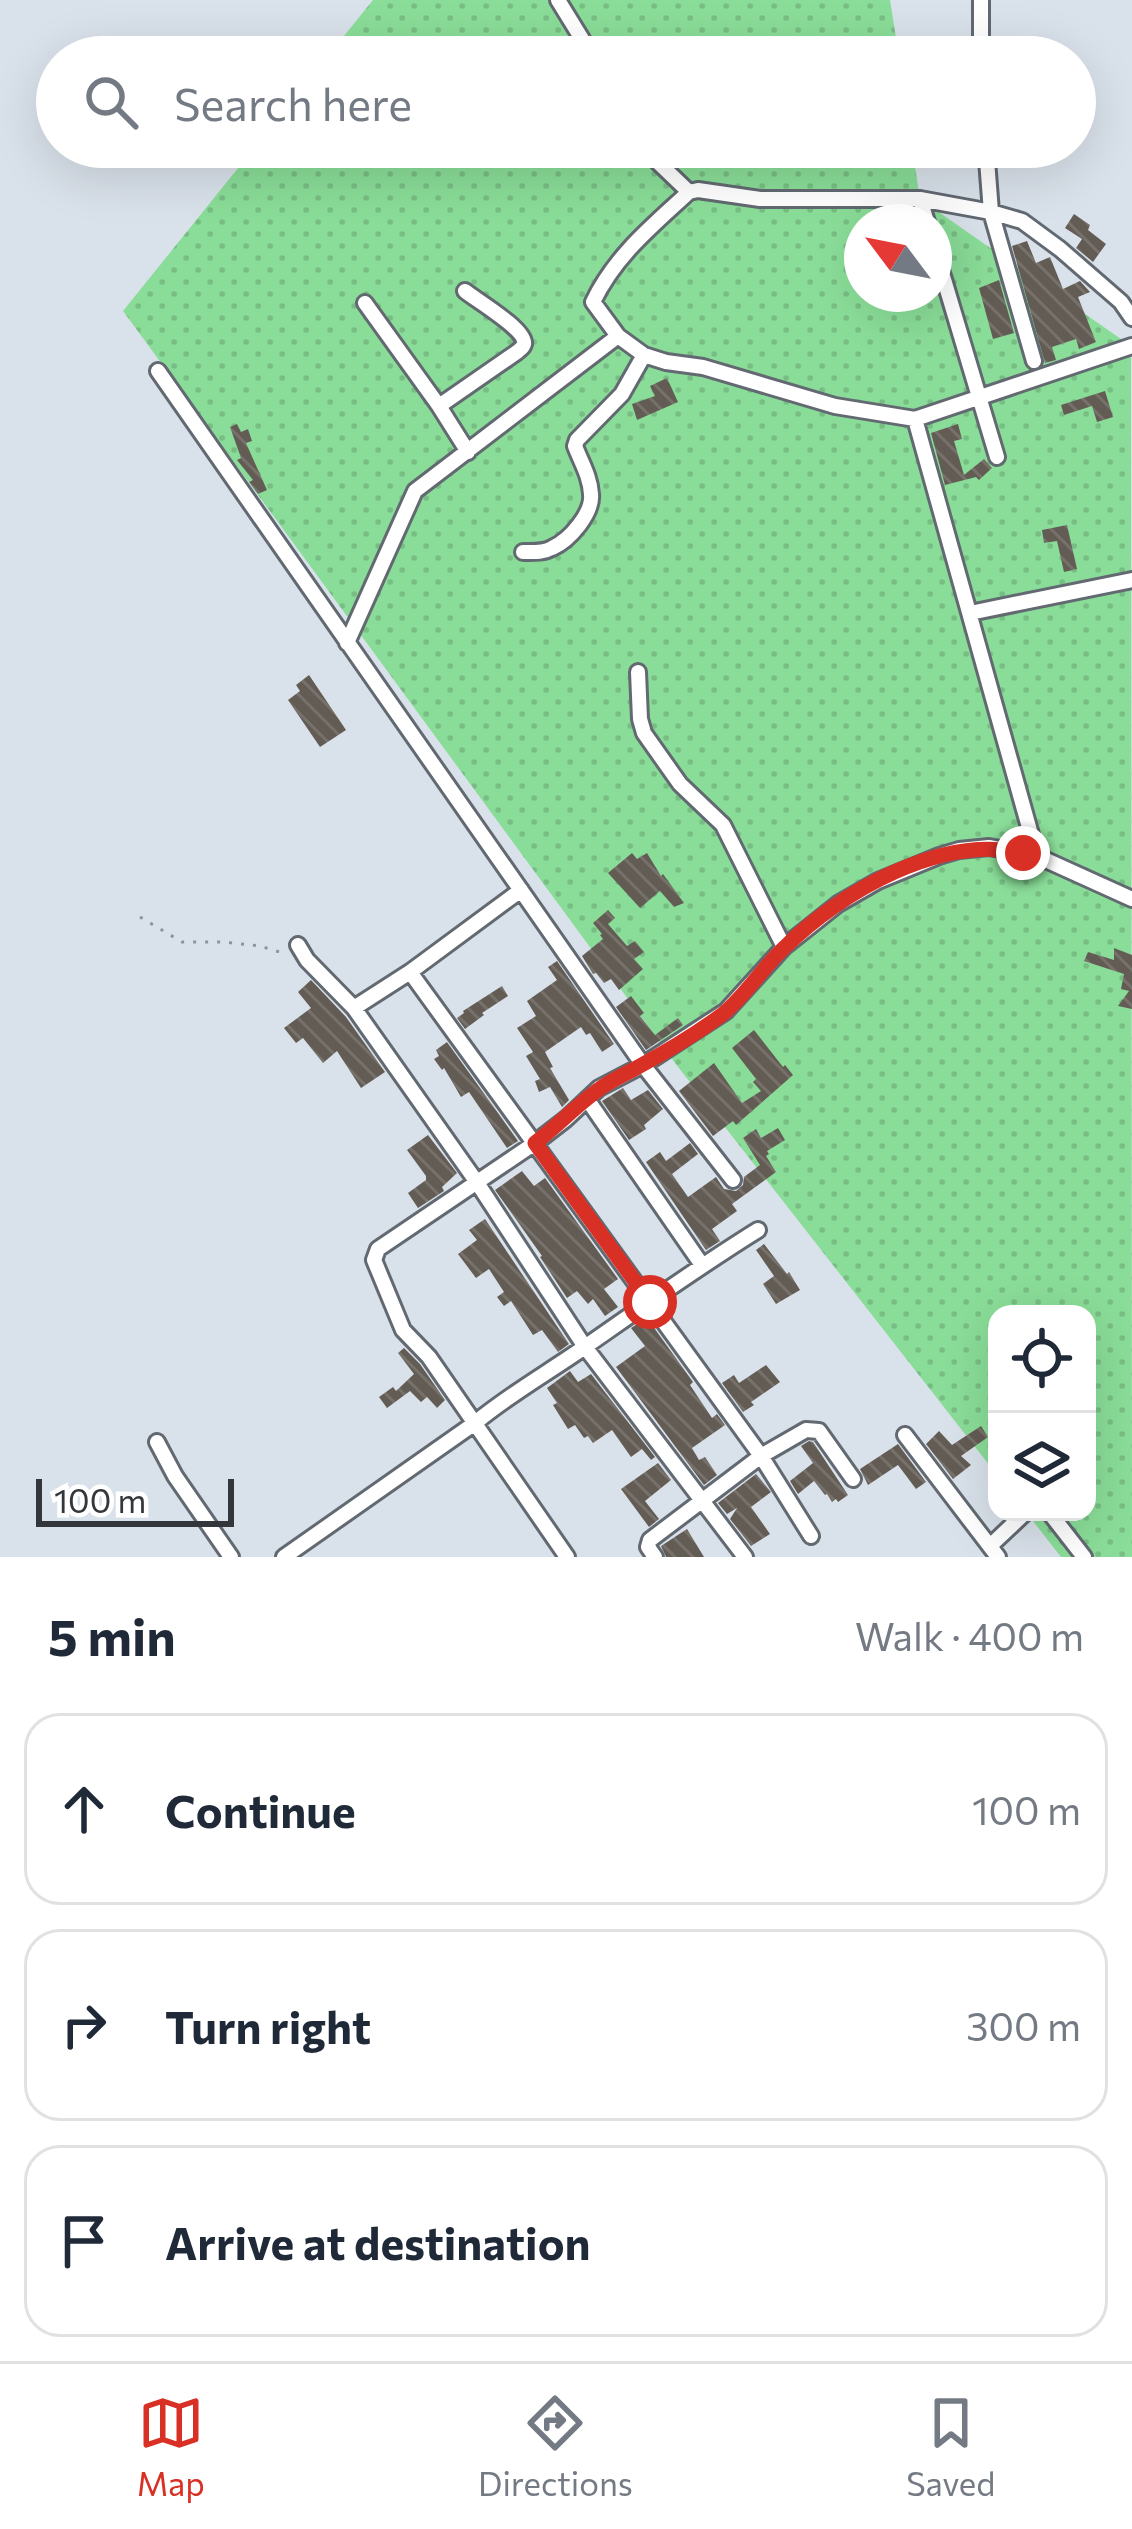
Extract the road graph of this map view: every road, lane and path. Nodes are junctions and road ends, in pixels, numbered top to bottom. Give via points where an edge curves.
1 (558, 0) edge
2 (981, 0) edge
3 (580, 36) edge
4 (981, 36) edge
5 (662, 168) edge
6 (988, 168) edge
7 (689, 192) junction
8 (920, 199) junction
9 (922, 204) edge
10 (992, 212) junction
11 (465, 291) dead end
12 (365, 302) dead end
13 (952, 305) edge
14 (1132, 318) edge
15 (618, 336) junction
16 (1132, 346) edge
17 (644, 356) junction
18 (1034, 361) dead end
19 (158, 371) dead end
20 (980, 398) junction
21 (439, 406) junction
22 (915, 419) junction
23 (468, 452) junction
24 (997, 457) dead end
25 (523, 552) dead end
26 (1132, 580) edge
27 (970, 613) junction
28 (347, 643) junction
29 (638, 672) dead end
30 (1037, 856) junction
31 (521, 890) junction
32 (1132, 898) edge
33 (140, 917) dead end
34 (298, 945) dead end
35 (784, 947) junction
36 (307, 959) junction
37 (410, 972) junction
38 (354, 1008) junction
39 (643, 1064) junction
40 (587, 1100) junction
41 (535, 1143) junction
42 (733, 1180) dead end
43 (476, 1181) junction
44 (758, 1229) dead end
45 (702, 1264) junction
46 (650, 1302) junction
47 (585, 1347) junction
48 (475, 1423) junction
49 (905, 1436) dead end
50 (157, 1442) dead end
51 (761, 1456) junction
52 (853, 1479) dead end
53 (703, 1502) junction
54 (1019, 1521) edge
55 (1056, 1521) edge
56 (811, 1536) dead end
57 (994, 1551) edge
58 (231, 1557) edge
59 (284, 1557) edge
60 (567, 1557) edge
61 (655, 1557) edge
62 (745, 1557) edge
63 (1084, 1557) edge

1 - 3 street
2 - 4 street
5 - 7 street
6 - 10 street
7 - 8 street
7 - 15 street via 603,281 593,302
8 - 9 street
8 - 10 street
10 - 14 street via 1022,221 1060,249
10 - 18 street
11 - 21 street via 517,329 524,345
12 - 21 street
13 - 20 street
15 - 17 street
15 - 23 street
16 - 20 street
17 - 22 street
17 - 25 street via 622,394 577,440 591,491 584,516 554,548
19 - 28 street
20 - 22 street
20 - 24 street
21 - 23 street
22 - 27 street
23 - 28 street via 415,491
26 - 27 street
27 - 30 street
28 - 31 street
29 - 35 street via 644,734 723,825
30 - 32 street
30 - 35 street via 975,848 921,862 838,904
31 - 37 street
31 - 39 street
33 - 36 path via 182,942 260,946
34 - 36 street
35 - 39 street via 726,1011
36 - 38 street
37 - 38 street
37 - 41 street
38 - 43 street
39 - 40 street
39 - 42 street
40 - 41 street
40 - 45 street
41 - 43 street
41 - 46 street
43 - 47 street
43 - 48 street via 378,1249 374,1260 403,1330
44 - 45 street
45 - 46 street
46 - 47 street
46 - 51 street
47 - 48 street
47 - 53 street
48 - 59 street
48 - 60 street
49 - 57 street
50 - 58 street
51 - 52 street via 819,1430
51 - 53 street
51 - 56 street
53 - 61 street via 650,1540
53 - 62 street
54 - 57 street
55 - 63 street

